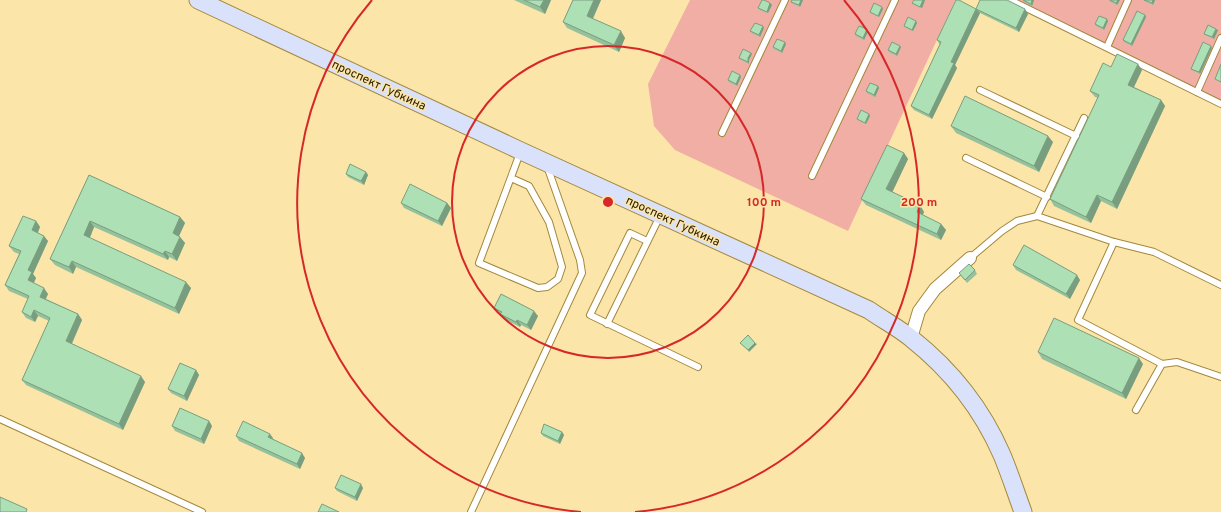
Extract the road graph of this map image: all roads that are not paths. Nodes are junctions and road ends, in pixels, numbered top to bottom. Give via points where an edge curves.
1 (198, 0) edge
2 (785, 0) edge
3 (895, 0) edge
4 (1010, 0) edge
5 (1128, 0) edge
6 (1221, 38) edge
7 (1107, 48) junction
8 (980, 90) dead end
9 (1197, 92) junction
10 (1221, 104) edge
11 (1084, 118) dead end
12 (722, 133) dead end
13 (1076, 136) junction
14 (521, 151) junction
15 (966, 158) dead end
16 (546, 162) junction
17 (812, 176) dead end
18 (511, 178) junction
19 (1047, 197) junction
20 (660, 215) junction
21 (1037, 216) junction
22 (647, 241) junction
23 (1114, 242) junction
24 (970, 258) joint
25 (1221, 285) edge
26 (607, 324) junction
27 (911, 338) junction
28 (1162, 364) junction
29 (698, 367) dead end
30 (1221, 377) edge
31 (1136, 410) dead end
32 (0, 419) edge
33 (202, 512) edge
34 (471, 512) edge
35 (1023, 512) edge

1 - 14 street, проспект Губкина
2 - 12 lane
3 - 17 lane
4 - 7 lane
5 - 7 lane
6 - 9 lane
7 - 9 lane
8 - 13 lane
9 - 10 lane
11 - 13 lane
13 - 19 lane
14 - 16 street, проспект Губкина
14 - 18 lane
15 - 19 lane
16 - 20 street, проспект Губкина
16 - 34 lane via 580,260 582,273
18 - 18 lane via 479,263 538,288 547,287 558,280 562,267 549,222 529,186
19 - 21 lane
20 - 22 lane
20 - 27 street, проспект Губкина via 868,310
21 - 23 lane
21 - 24 lane via 1017,221
22 - 26 lane
22 - 26 lane via 630,232 590,316
23 - 25 lane via 1154,252
23 - 28 lane via 1078,320
24 - 27 street via 935,289 919,311
26 - 29 lane
27 - 35 street, проспект Губкина via 940,363 969,397 1002,455
28 - 30 lane via 1177,362
28 - 31 lane
32 - 33 lane

